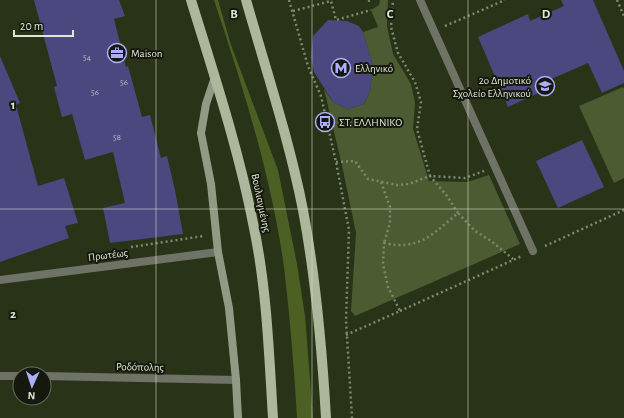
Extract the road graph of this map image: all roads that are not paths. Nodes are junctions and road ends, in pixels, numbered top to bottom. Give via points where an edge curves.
1 (190, 0) edge
2 (246, 0) edge
3 (420, 0) edge
4 (215, 77) junction
5 (533, 251) road end
6 (218, 252) junction
7 (0, 280) edge
8 (0, 376) edge
9 (12, 376) edge
10 (52, 376) edge
11 (236, 380) junction
12 (238, 418) edge
13 (273, 418) edge
14 (326, 418) edge

1 - 4 main road, Βουλιαγμένης
2 - 14 main road via 284,131 303,210 320,326
3 - 5 street
4 - 6 street via 206,104 201,133 211,184
4 - 13 main road, Βουλιαγμένης via 255,229 263,284
6 - 7 street, Πρωτέως
6 - 11 street via 229,308
8 - 9 street
10 - 11 street, Ροδόπολης
11 - 12 street

